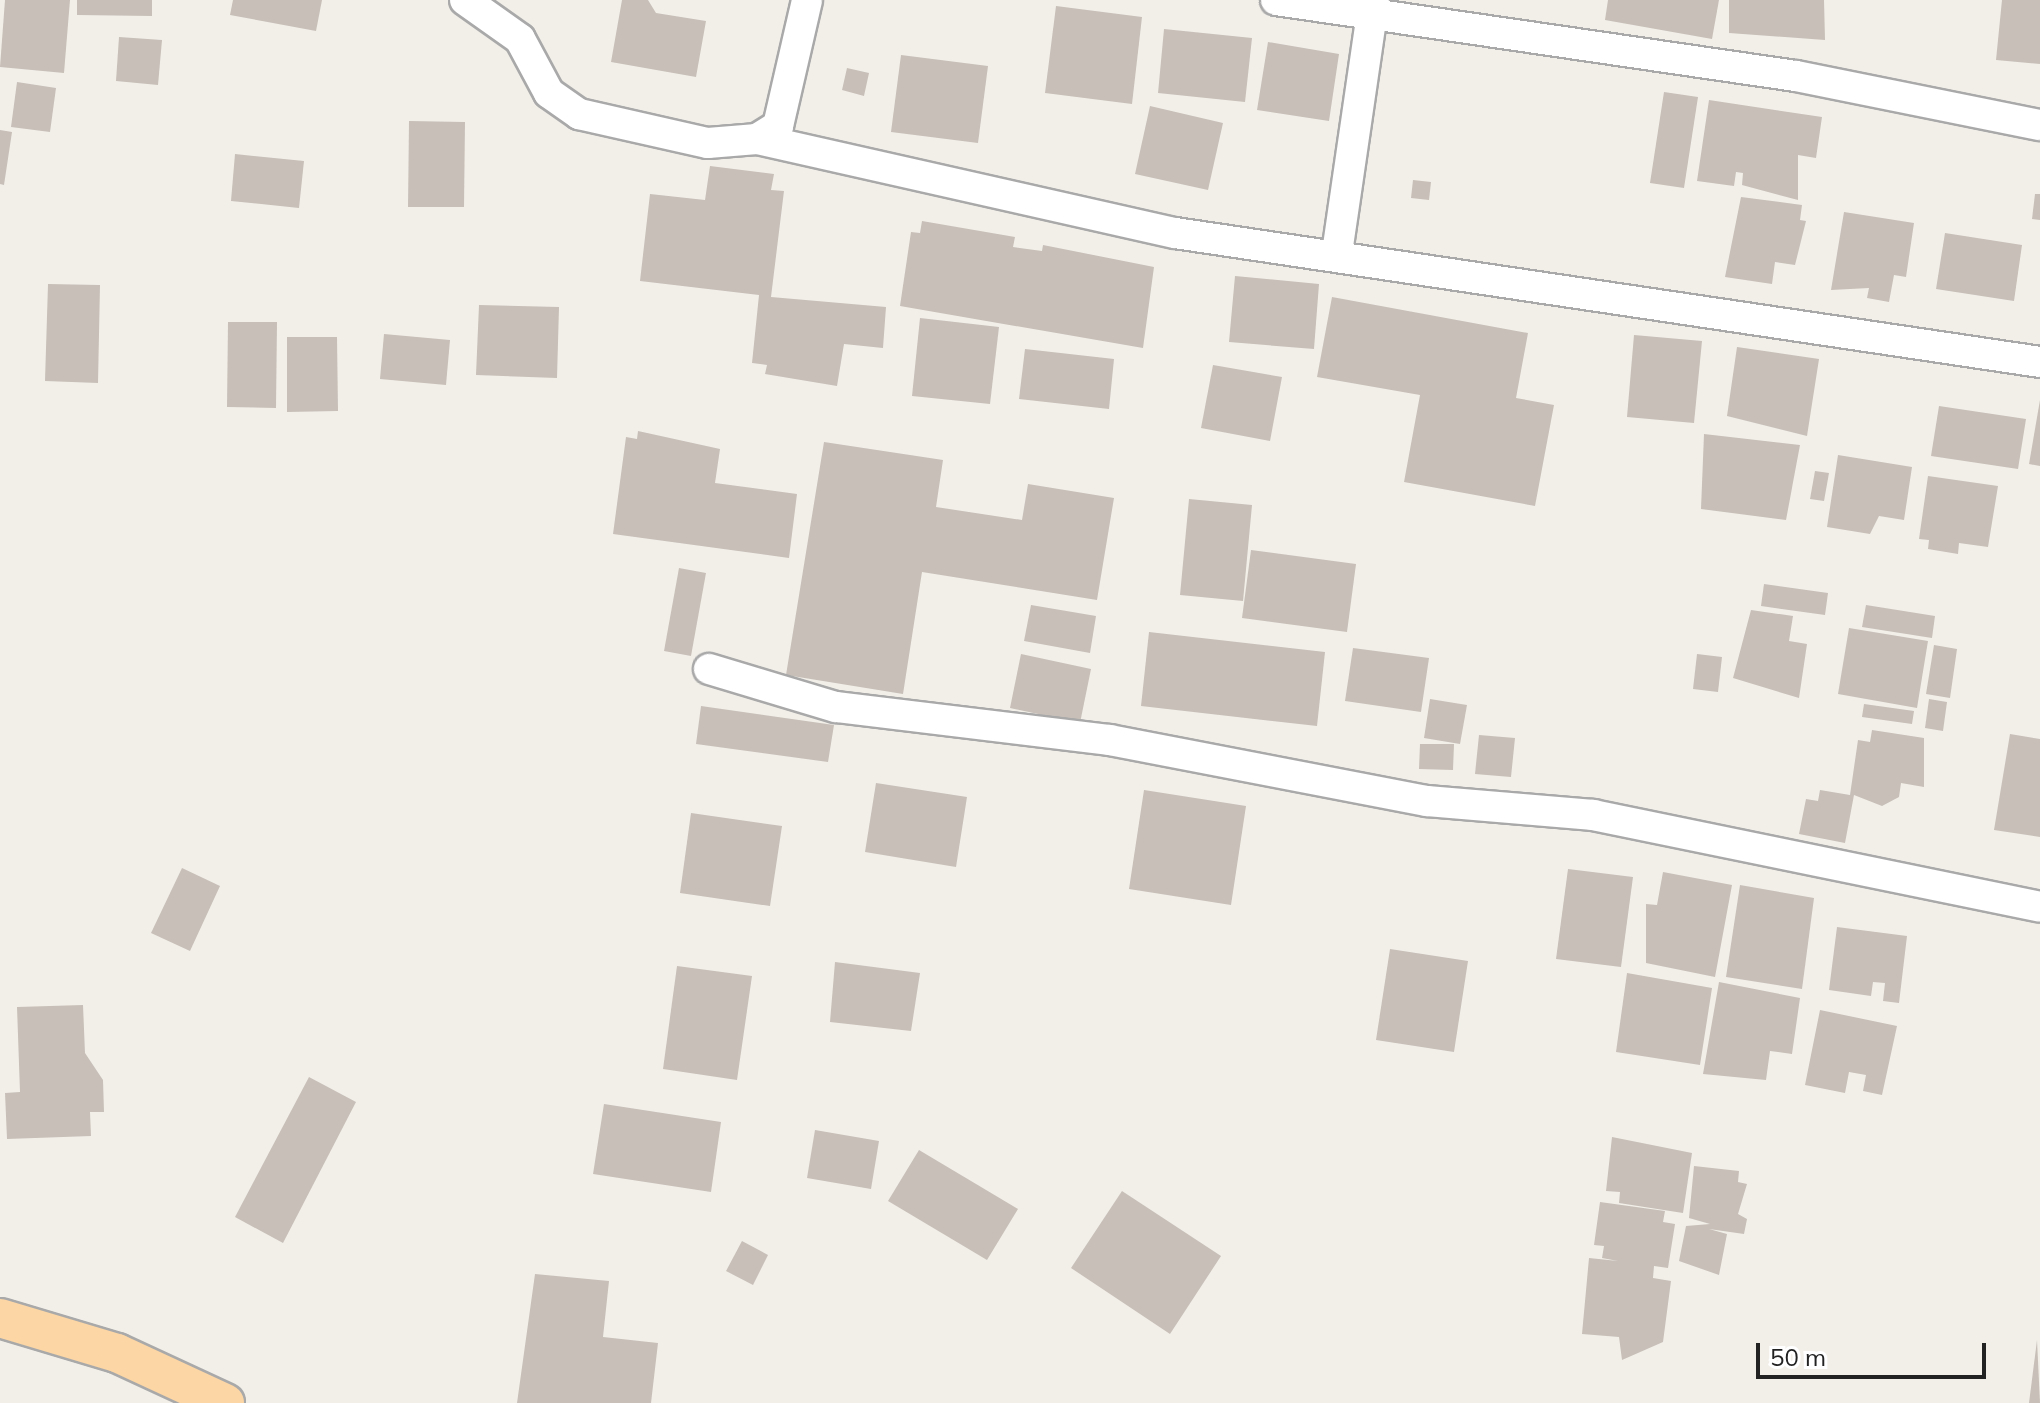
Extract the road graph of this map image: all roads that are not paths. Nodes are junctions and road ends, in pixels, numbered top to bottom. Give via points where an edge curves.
1 (465, 0) edge
2 (807, 0) edge
3 (1276, 0) edge
4 (1373, 9) edge
5 (2040, 125) edge
6 (757, 139) junction
7 (1337, 253) junction
8 (2040, 362) edge
9 (709, 669) dead end
10 (2040, 907) edge
11 (0, 1318) edge
12 (225, 1403) edge

1 - 6 street via 520,39 549,93 579,114 708,143
2 - 6 street via 778,126
3 - 4 street
4 - 5 street via 1796,76
4 - 7 street
6 - 7 street via 1175,233
7 - 8 street
9 - 10 street via 836,707 1110,740 1427,801 1593,815
11 - 12 main road via 117,1353

